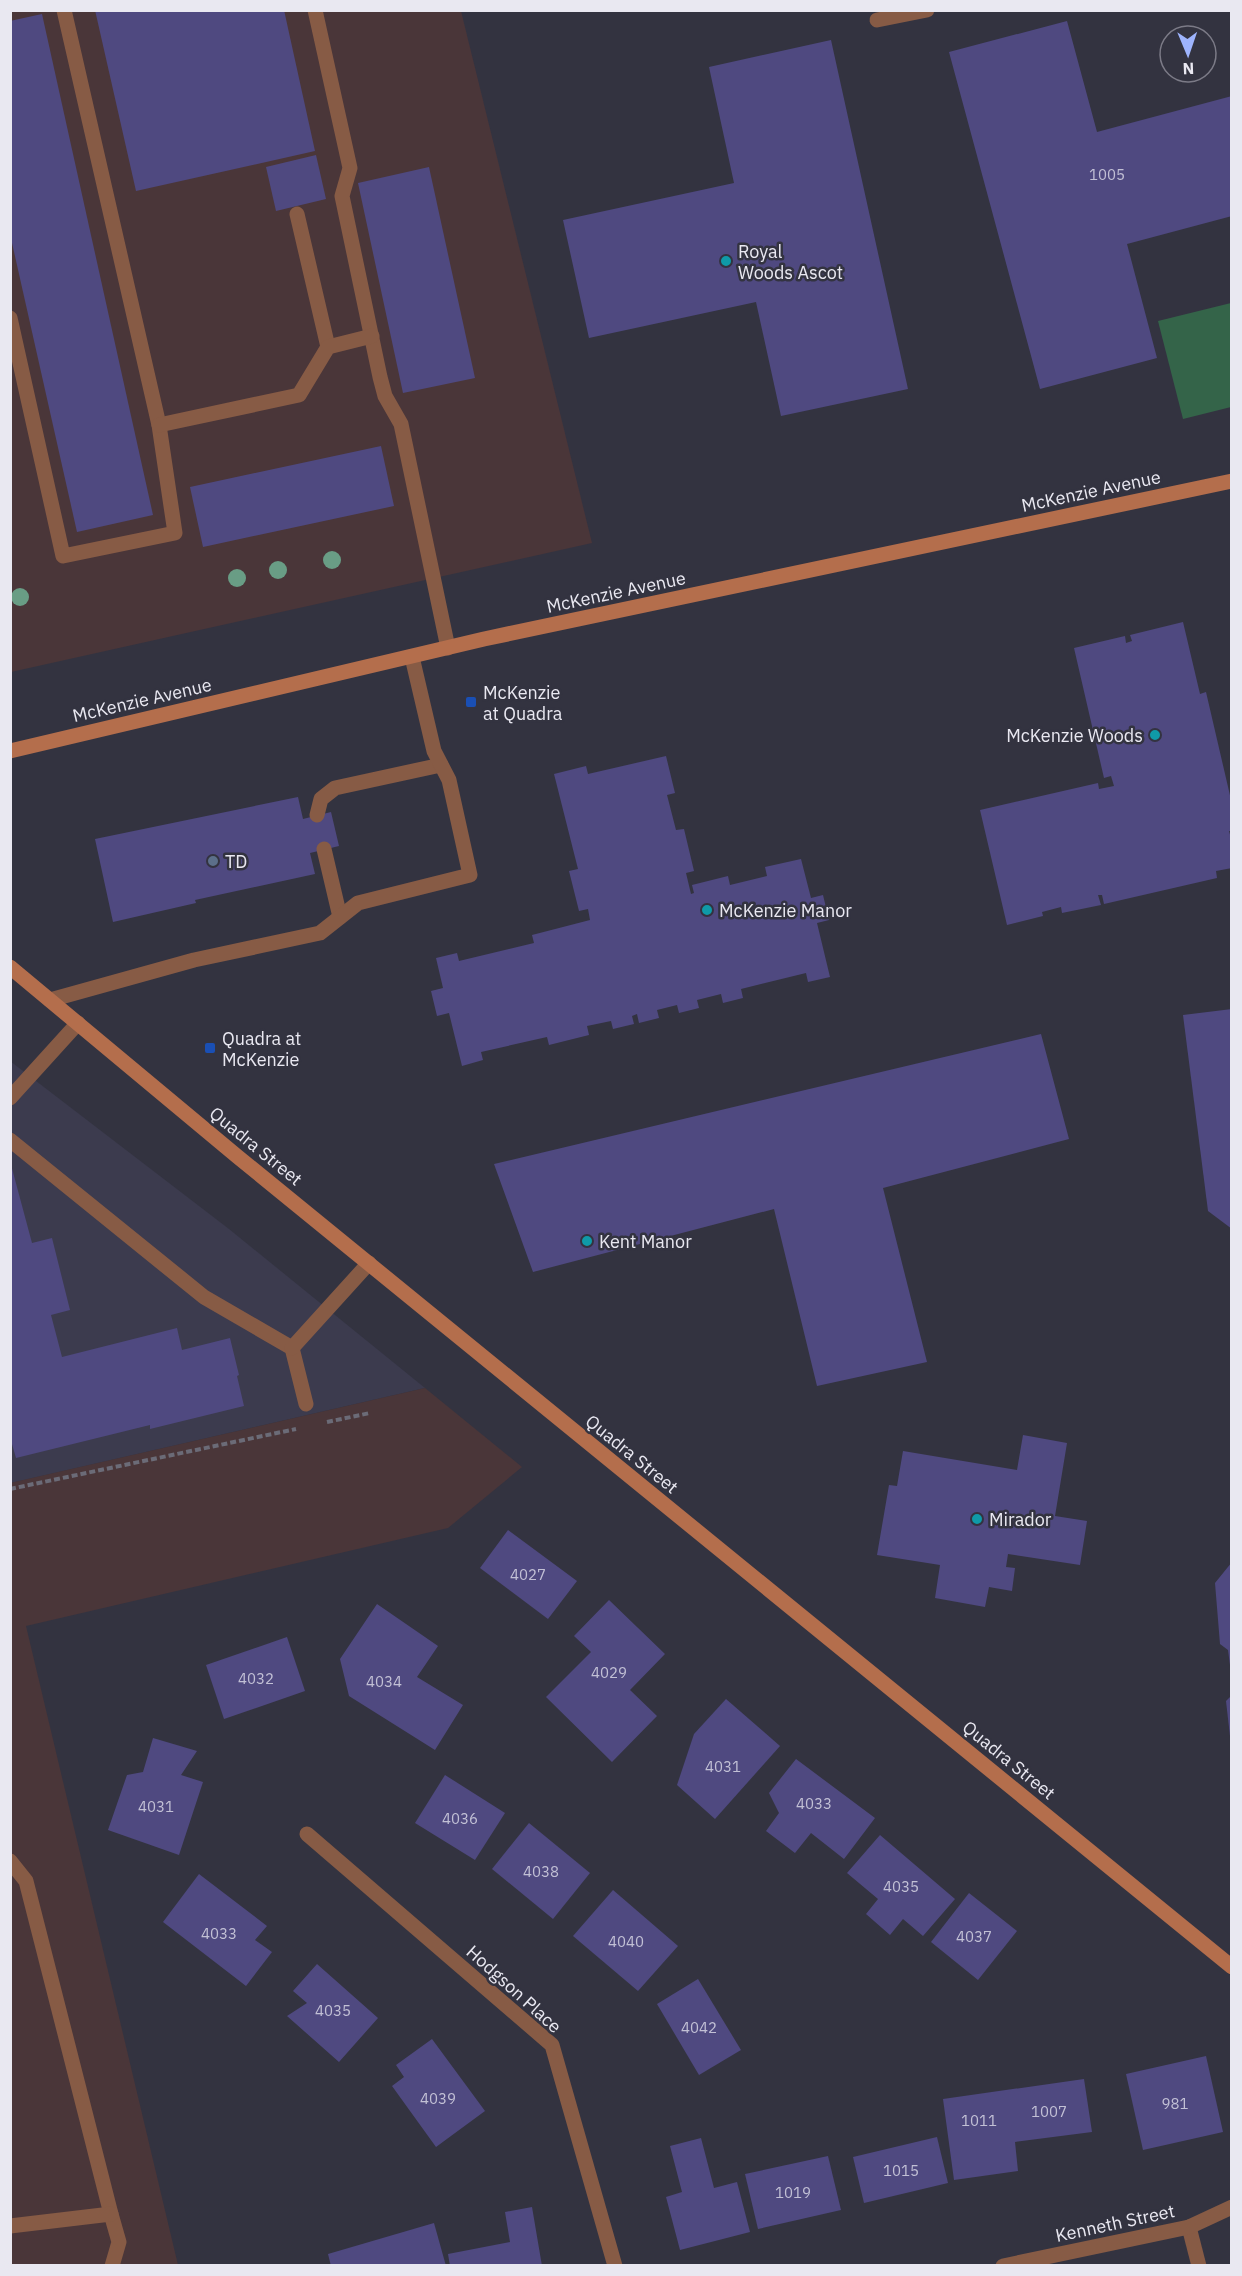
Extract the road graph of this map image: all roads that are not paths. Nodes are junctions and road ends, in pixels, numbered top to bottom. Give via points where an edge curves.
1 (64, 10) edge
2 (315, 10) edge
3 (927, 10) edge
4 (877, 20) dead end
5 (297, 214) dead end
6 (10, 318) edge
7 (372, 336) junction
8 (328, 347) junction
9 (159, 425) junction
10 (1232, 481) edge
11 (448, 648) junction
12 (412, 657) junction
13 (10, 751) edge
14 (441, 765) junction
15 (317, 815) dead end
16 (324, 849) dead end
17 (340, 917) junction
18 (10, 967) edge
19 (50, 1000) junction
20 (78, 1023) junction
21 (10, 1098) edge
22 (10, 1140) edge
23 (369, 1263) junction
24 (292, 1348) junction
25 (306, 1404) dead end
26 (306, 1834) dead end
27 (10, 1862) edge
28 (1232, 1967) edge
29 (1232, 2207) edge
30 (111, 2214) junction
31 (10, 2226) edge
32 (1189, 2227) junction
33 (112, 2265) edge
34 (615, 2265) edge
35 (1002, 2265) edge
36 (1199, 2265) edge

1 - 9 street
2 - 7 street via 350,168 342,196
3 - 4 street
5 - 8 street
6 - 9 street via 63,556 176,533
7 - 8 street
7 - 11 street via 385,396 401,424
8 - 9 street via 299,395
10 - 11 main road, McKenzie Avenue
11 - 12 main road, McKenzie Avenue
12 - 13 main road, McKenzie Avenue
12 - 14 street via 434,751
14 - 15 street via 335,788 321,799
14 - 17 street via 449,780 470,875 358,903
16 - 17 street
17 - 19 street via 320,933 194,960
18 - 19 main road, Quadra Street
19 - 20 main road, Quadra Street
20 - 21 street
20 - 23 main road, Quadra Street
22 - 24 street via 204,1298
23 - 24 street
23 - 28 main road, Quadra Street
24 - 25 street
26 - 34 street, Hodgson Place via 552,2045
27 - 30 street via 26,1881
29 - 32 street, Kenneth Street
30 - 31 street
30 - 33 street via 119,2242
32 - 35 street, Kenneth Street
32 - 36 street

